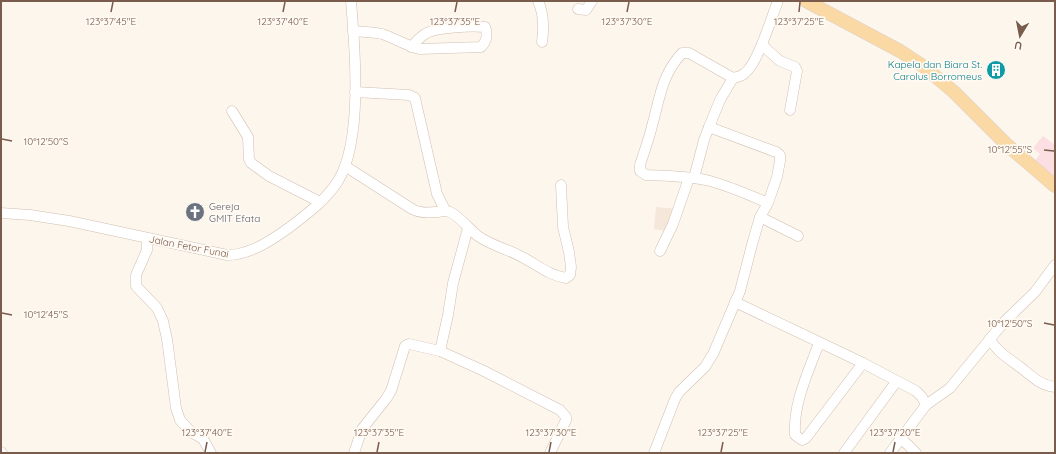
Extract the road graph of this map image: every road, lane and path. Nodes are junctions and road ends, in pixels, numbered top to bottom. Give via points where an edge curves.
1 (352, 1) edge
2 (538, 1) edge
3 (592, 1) edge
4 (778, 1) edge
5 (806, 1) edge
6 (578, 9) dead end
7 (353, 31) junction
8 (542, 42) dead end
9 (762, 46) junction
10 (411, 47) junction
11 (733, 78) junction
12 (356, 92) junction
13 (790, 110) dead end
14 (232, 111) dead end
15 (709, 127) junction
16 (345, 166) junction
17 (692, 178) junction
18 (561, 185) dead end
19 (1055, 186) edge
20 (320, 202) junction
21 (768, 203) junction
22 (445, 210) junction
23 (1, 213) edge
24 (760, 217) junction
25 (468, 228) junction
26 (798, 236) dead end
27 (147, 238) junction
28 (660, 251) dead end
29 (1055, 266) edge
30 (735, 302) junction
31 (990, 339) junction
32 (819, 343) junction
33 (440, 351) junction
34 (863, 363) junction
35 (896, 382) junction
36 (1055, 387) edge
37 (926, 405) junction
38 (900, 438) junction
39 (211, 453) edge
40 (354, 453) edge
41 (550, 453) edge
42 (654, 453) edge
43 (844, 453) edge
44 (890, 453) edge
45 (916, 453) edge

1 - 7 street, Jalan Fetor Funai
2 - 8 street via 543,20
3 - 6 street via 586,10
4 - 9 street
5 - 19 main road via 923,66
7 - 10 street via 380,34
7 - 12 street, Jalan Fetor Funai
9 - 11 street via 747,72
9 - 13 street via 780,61 795,67 797,71
10 - 10 street via 481,47 487,39 487,32 485,27 433,30 425,33
11 - 15 street
11 - 17 street via 685,52 677,59 663,83 640,171 646,175
12 - 16 street, Jalan Fetor Funai via 350,152
12 - 22 street via 409,95 415,98 437,194
14 - 20 street via 248,137 251,163 269,176
15 - 17 street
15 - 21 street via 779,153 777,177
16 - 20 street, Jalan Fetor Funai via 338,181
16 - 22 street via 416,211
17 - 21 street via 731,188
17 - 28 street
18 - 25 street via 563,227 571,267 568,277 539,268 523,257 491,244
20 - 27 street, Jalan Fetor Funai via 286,230 241,254 227,255
21 - 24 street
22 - 25 street via 456,215
23 - 27 street, Jalan Fetor Funai via 69,221
24 - 26 street
24 - 30 street
25 - 33 street via 453,283
27 - 39 street via 147,250 136,275 136,286 157,308 163,321 180,420 191,432 203,439
29 - 31 street via 1035,292
30 - 32 street
30 - 42 street via 705,367 675,399
31 - 36 street via 1007,359 1040,383
31 - 37 street via 950,388
32 - 34 street
32 - 34 street via 799,395 794,422 795,435 802,440
33 - 40 street via 405,346 391,391 362,429
33 - 41 street via 564,413 566,420
34 - 35 street
35 - 37 street via 916,391
35 - 43 street
37 - 38 street
38 - 44 street
38 - 45 street

